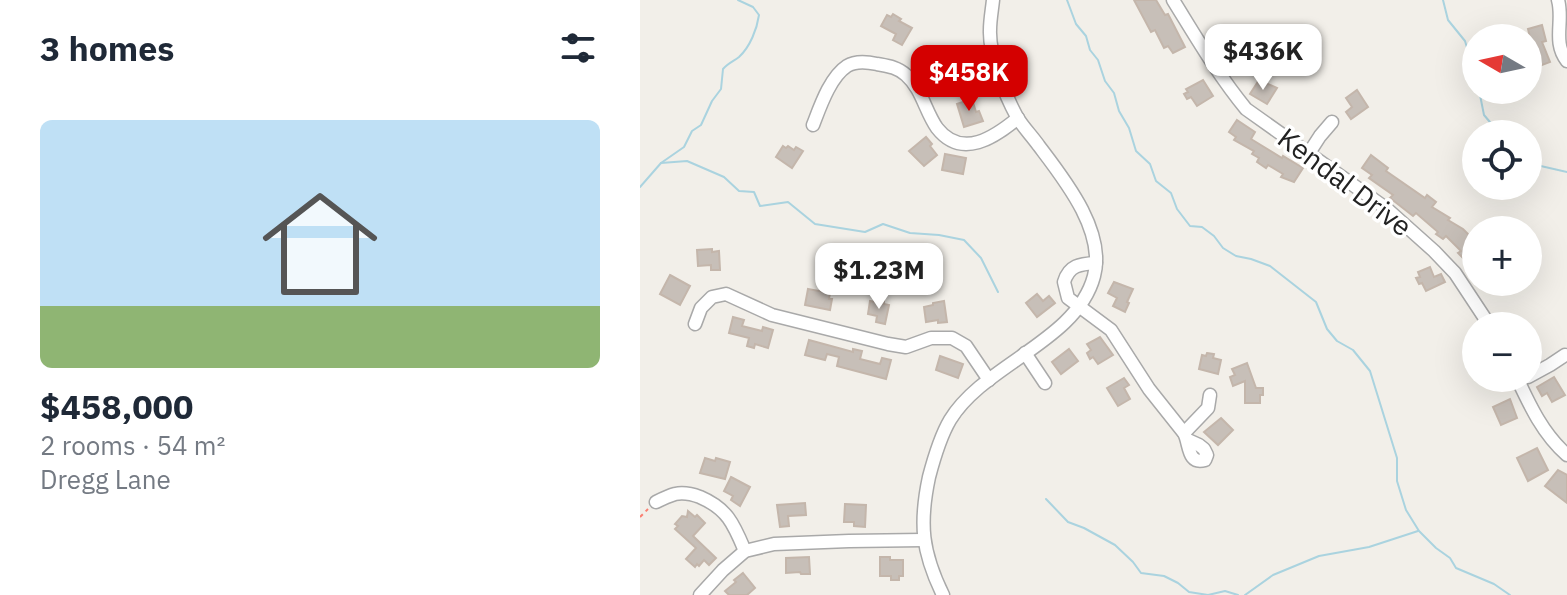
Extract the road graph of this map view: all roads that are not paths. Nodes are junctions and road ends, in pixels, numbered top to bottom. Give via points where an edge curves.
1 (993, 0) edge
2 (1173, 0) edge
3 (1562, 8) edge
4 (1567, 61) edge
5 (1018, 118) junction
6 (1332, 122) dead end
7 (813, 125) dead end
8 (1309, 153) junction
9 (1096, 263) junction
10 (1079, 307) junction
11 (1482, 312) edge
12 (695, 324) dead end
13 (1025, 353) junction
14 (1565, 355) dead end
15 (1542, 369) edge
16 (989, 380) junction
17 (1045, 383) dead end
18 (1526, 392) edge
19 (1210, 395) dead end
20 (1567, 455) edge
21 (656, 502) road end
22 (923, 540) junction
23 (745, 551) junction
24 (700, 595) edge
25 (943, 595) edge

1 - 5 street via 990,33 1000,80
2 - 8 street, Kendal Drive via 1246,109
3 - 4 street via 1559,42
5 - 7 street via 984,141 961,143 938,129 905,74 894,67 857,63 830,85
5 - 9 street via 1085,217
6 - 8 street
8 - 11 street, Kendal Drive via 1387,209 1434,251
9 - 10 street
9 - 10 street via 1078,264 1066,275 1068,298
10 - 13 street
10 - 19 street via 1111,330 1186,437 1208,408
12 - 16 street via 712,297 726,294 772,315 888,344 906,347 931,338 952,338 966,346
13 - 16 street
13 - 17 street
14 - 15 street
16 - 22 street via 950,421 934,457
18 - 20 street via 1544,429
21 - 23 street via 691,493 713,503 734,526
22 - 23 street via 774,544
22 - 25 street
23 - 24 street

